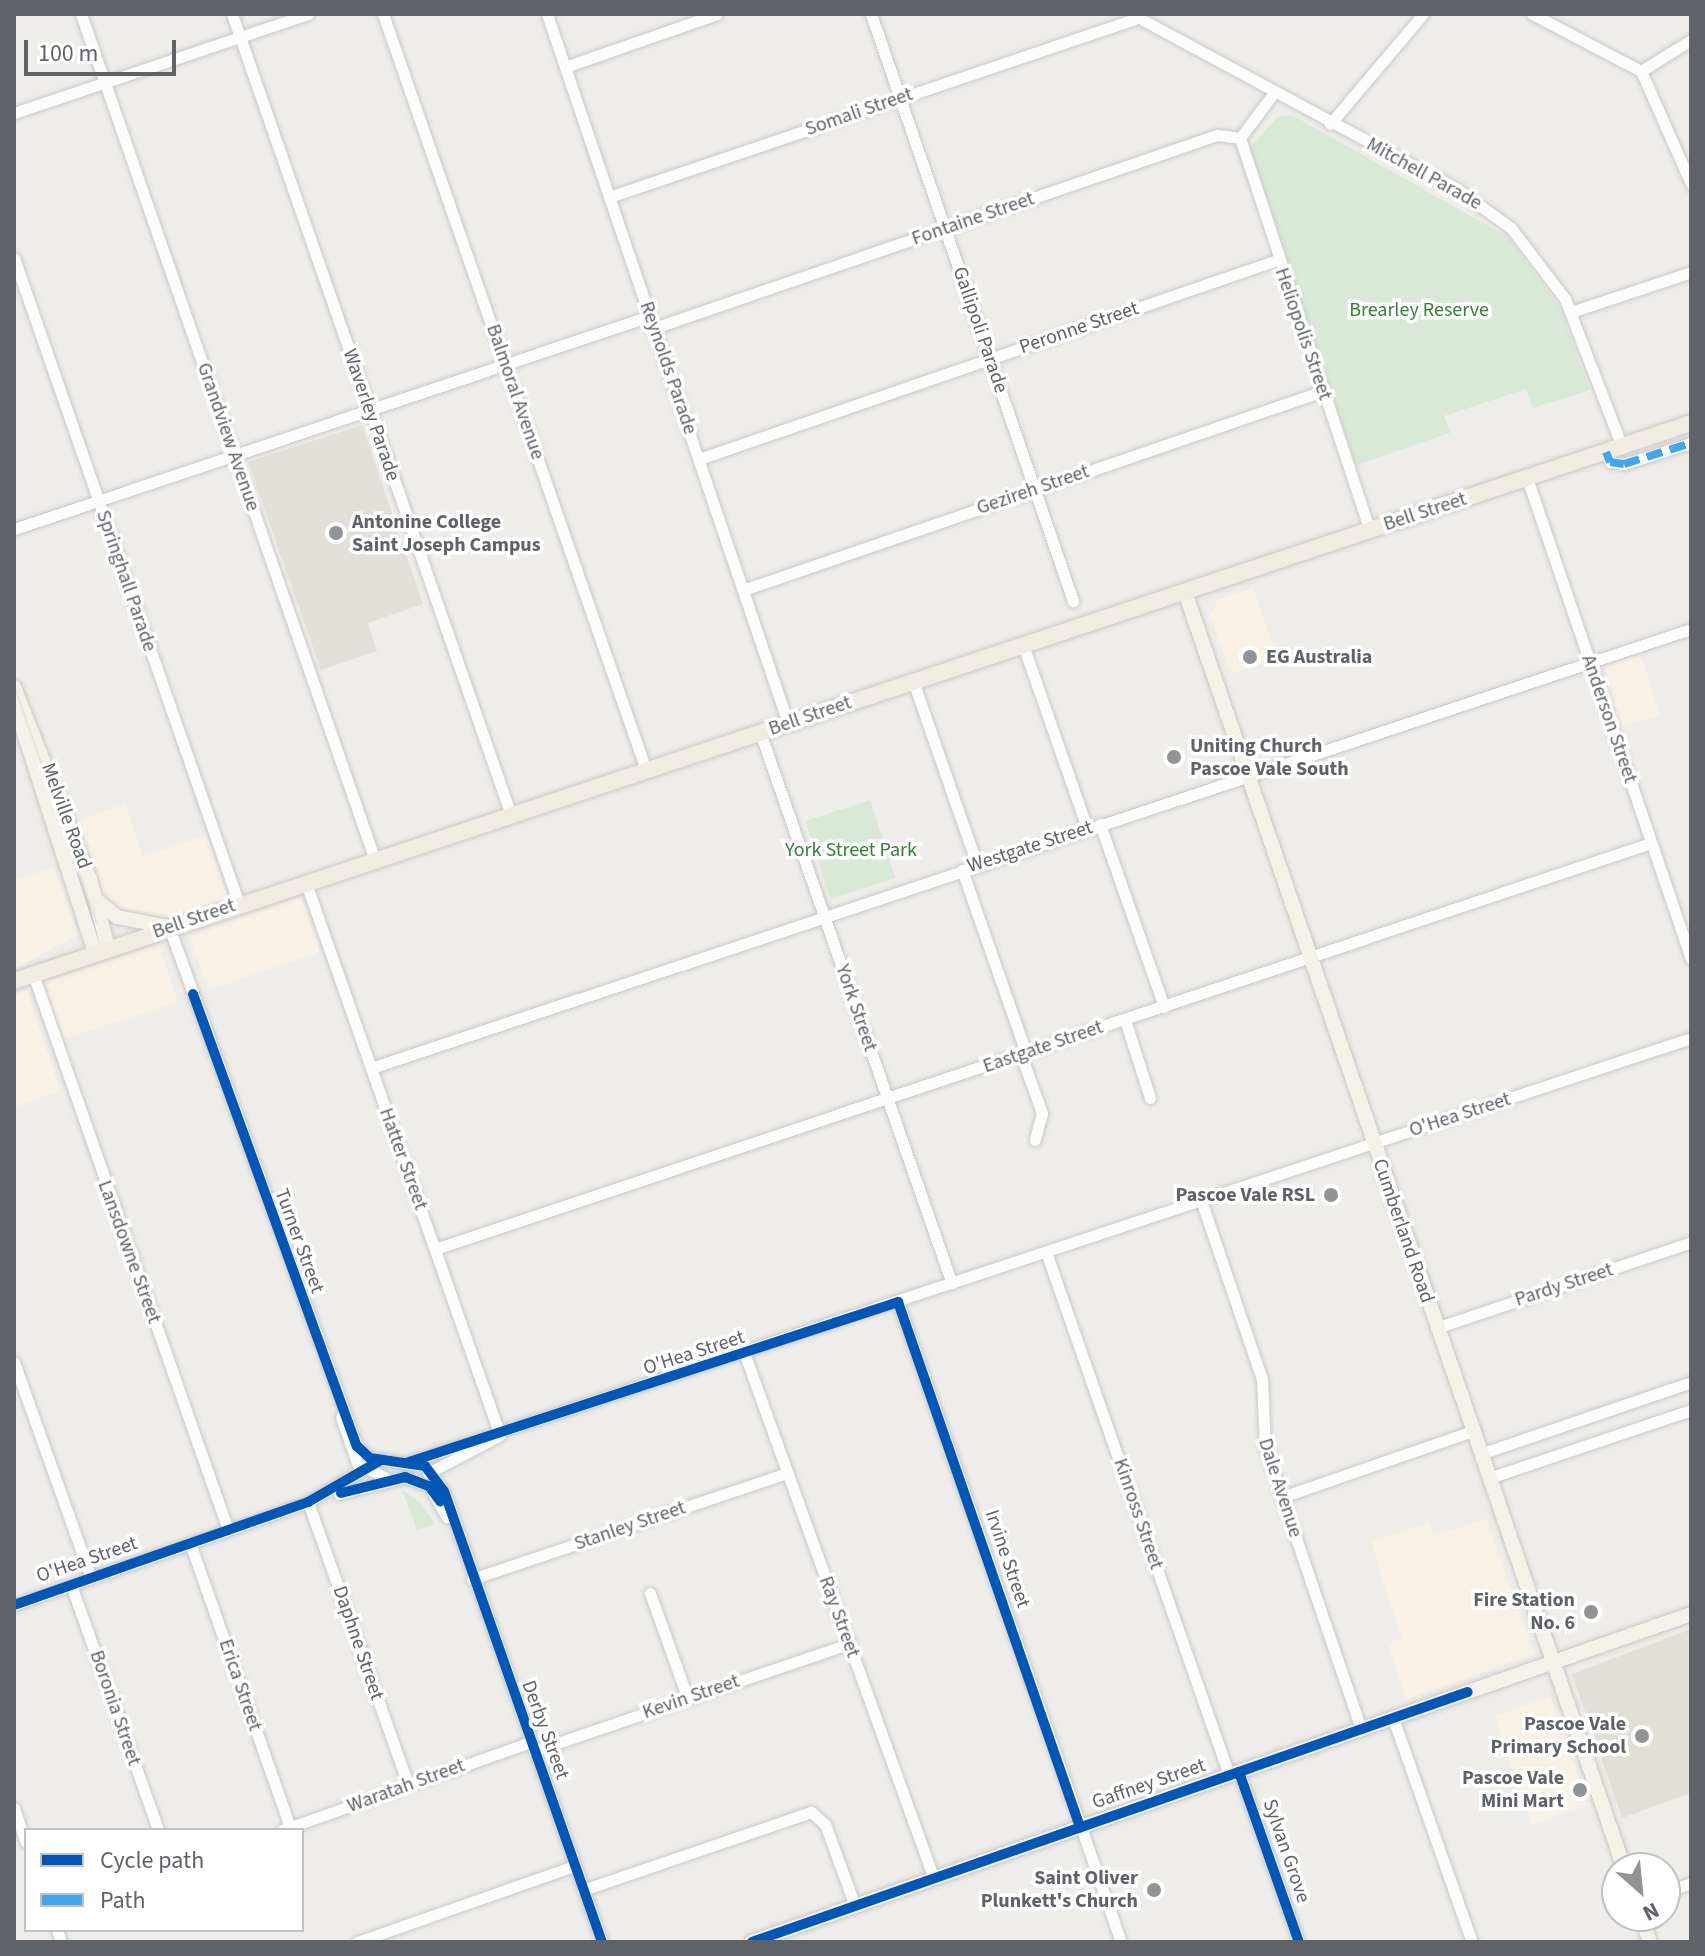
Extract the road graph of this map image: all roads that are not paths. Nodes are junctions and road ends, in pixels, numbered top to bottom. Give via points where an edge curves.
1 (81, 14) edge
2 (232, 14) edge
3 (308, 14) edge
4 (383, 14) edge
5 (547, 14) edge
6 (717, 14) edge
7 (871, 14) edge
8 (1423, 14) edge
9 (1532, 14) edge
10 (1138, 16) edge
11 (240, 37) junction
12 (1691, 40) edge
13 (565, 67) junction
14 (1641, 71) junction
15 (105, 82) junction
16 (1273, 94) junction
17 (900, 98) junction
18 (14, 113) edge
19 (1330, 124) junction
20 (1240, 138) junction
21 (1691, 184) edge
22 (609, 197) junction
23 (945, 228) junction
24 (14, 258) edge
25 (1277, 260) junction
26 (1691, 272) edge
27 (1571, 312) junction
28 (652, 322) junction
29 (990, 359) junction
30 (505, 364) junction
31 (1323, 391) junction
32 (370, 410) junction
33 (1691, 423) edge
34 (1691, 443) edge
35 (1614, 449) junction
36 (234, 455) junction
37 (699, 459) junction
38 (1527, 478) junction
39 (1035, 490) junction
40 (98, 501) junction
41 (14, 529) edge
42 (1370, 530) junction
43 (743, 590) junction
44 (1185, 592) junction
45 (1073, 601) dead end
46 (1691, 629) edge
47 (1023, 645) junction
48 (1589, 662) junction
49 (913, 681) junction
50 (14, 687) edge
51 (14, 701) edge
52 (788, 723) junction
53 (760, 732) junction
54 (646, 770) junction
55 (1247, 776) junction
56 (511, 815) junction
57 (1100, 824) junction
58 (1087, 828) junction
59 (1651, 843) junction
60 (375, 860) junction
61 (977, 865) junction
62 (962, 870) junction
63 (306, 883) junction
64 (96, 897) junction
65 (239, 904) junction
66 (825, 916) junction
67 (169, 927) junction
68 (101, 950) junction
69 (1309, 957) junction
70 (1691, 959) edge
71 (33, 974) junction
72 (14, 981) edge
73 (1164, 1007) junction
74 (1125, 1020) junction
75 (1691, 1038) edge
76 (1024, 1054) junction
77 (371, 1068) junction
78 (1150, 1098) dead end
79 (888, 1099) junction
80 (1035, 1140) dead end
81 (1373, 1144) junction
82 (1201, 1200) junction
83 (1691, 1242) edge
84 (435, 1249) junction
85 (1046, 1252) junction
86 (952, 1284) junction
87 (898, 1302) junction
88 (1436, 1328) junction
89 (745, 1355) junction
90 (14, 1362) edge
91 (1691, 1382) edge
92 (340, 1409) junction
93 (1691, 1410) edge
94 (1473, 1431) junction
95 (500, 1435) junction
96 (1480, 1454) junction
97 (381, 1460) junction
98 (406, 1463) junction
99 (362, 1468) junction
100 (431, 1470) junction
101 (787, 1473) junction
102 (385, 1477) junction
103 (405, 1477) junction
104 (1489, 1478) junction
105 (1282, 1497) junction
106 (308, 1502) junction
107 (228, 1530) junction
108 (455, 1530) junction
109 (190, 1543) junction
110 (91, 1578) junction
111 (472, 1579) junction
112 (71, 1585) junction
113 (650, 1593) dead end
114 (14, 1605) edge
115 (1691, 1614) edge
116 (849, 1644) junction
117 (1551, 1663) junction
118 (688, 1699) junction
119 (1393, 1718) junction
120 (1361, 1729) junction
121 (532, 1746) junction
122 (1234, 1773) junction
123 (408, 1785) junction
124 (14, 1808) edge
125 (1080, 1827) junction
126 (157, 1828) edge
127 (286, 1828) edge
128 (24, 1836) edge
129 (1618, 1852) edge
130 (574, 1866) junction
131 (934, 1879) junction
132 (583, 1890) junction
133 (855, 1906) junction
134 (357, 1942) edge
135 (602, 1942) edge
136 (752, 1942) edge
137 (1121, 1942) edge
138 (1299, 1942) edge
139 (1472, 1942) edge

1 - 15 street, Grandview Avenue
2 - 11 street, Waverley Parade
3 - 11 street
4 - 30 street, Balmoral Avenue
5 - 13 street, Reynolds Parade
6 - 13 street
7 - 17 street, Gallipoli Parade
8 - 19 street
9 - 14 street
10 - 16 street, Mitchell Parade
10 - 17 street, Somali Street
11 - 15 street
11 - 32 street, Waverley Parade
12 - 14 street
13 - 22 street, Reynolds Parade
14 - 21 street
15 - 18 street
15 - 36 street, Grandview Avenue
16 - 19 street, Mitchell Parade
16 - 20 street
17 - 22 street, Somali Street
17 - 23 street, Gallipoli Parade
19 - 27 street, Mitchell Parade via 1491,211 1539,259
20 - 23 street, Fontaine Street via 1217,135
20 - 25 street, Heliopolis Street
22 - 28 street, Reynolds Parade
23 - 28 street, Fontaine Street
23 - 29 street, Gallipoli Parade
24 - 40 street, Springhall Parade
25 - 29 street, Peronne Street
25 - 31 street, Heliopolis Street
26 - 27 street
27 - 35 street, Mitchell Parade
28 - 30 street, Fontaine Street
28 - 37 street, Reynolds Parade
29 - 37 street, Peronne Street
29 - 39 street, Gallipoli Parade
30 - 32 street, Fontaine Street
30 - 54 street, Balmoral Avenue
31 - 39 street, Gezireh Street
31 - 42 street, Heliopolis Street
32 - 36 street, Fontaine Street
32 - 56 street, Waverley Parade
33 - 35 highway, Bell Street
34 - 35 street via 1624,464 1610,462
35 - 38 highway, Bell Street
36 - 40 street, Fontaine Street
36 - 60 street, Grandview Avenue
37 - 43 street, Reynolds Parade
38 - 42 highway, Bell Street
38 - 48 street, Anderson Street
39 - 43 street, Gezireh Street
39 - 45 street, Gallipoli Parade
40 - 41 street, Fontaine Street
40 - 65 street, Springhall Parade
42 - 44 highway, Bell Street
43 - 52 street, Reynolds Parade
44 - 47 highway, Bell Street
44 - 55 main road, Cumberland Road
46 - 48 street, Westgate Street
47 - 49 highway, Bell Street
47 - 58 street
48 - 55 street, Westgate Street
48 - 59 street, Anderson Street
49 - 52 highway, Bell Street
49 - 61 street
50 - 64 main road, Melville Road
51 - 68 main road, Melville Road
52 - 53 highway, Bell Street
53 - 54 highway, Bell Street
53 - 66 street, York Street
54 - 56 highway, Bell Street
55 - 57 street, Westgate Street
55 - 69 main road, Cumberland Road
56 - 60 highway, Bell Street
57 - 58 street, Westgate Street
57 - 73 street
58 - 61 street, Westgate Street
59 - 69 street, Eastgate Street
59 - 70 street, Anderson Street
60 - 63 highway, Bell Street
61 - 62 street, Westgate Street
62 - 66 street, Westgate Street
62 - 76 street
63 - 65 highway, Bell Street
63 - 77 street, Hatter Street
64 - 67 main road via 117,917
64 - 68 main road, Melville Road
65 - 67 highway, Bell Street
66 - 77 street, Westgate Street
66 - 79 street, York Street
67 - 68 highway, Bell Street
67 - 92 street, Turner Street
68 - 71 highway, Bell Street
69 - 73 street, Eastgate Street
69 - 81 main road, Cumberland Road
71 - 72 highway, Bell Street
71 - 107 street, Lansdowne Street
73 - 74 street, Eastgate Street
74 - 76 street, Eastgate Street
74 - 78 street
75 - 81 street, O'Hea Street
76 - 79 street, Eastgate Street
76 - 80 street via 1042,1113
77 - 84 street, Hatter Street
79 - 84 street, Eastgate Street
79 - 86 street, York Street
81 - 82 street, O'Hea Street
81 - 88 main road, Cumberland Road
82 - 85 street, O'Hea Street
82 - 105 street, Dale Avenue via 1262,1379 1262,1438
83 - 88 street, Pardy Street
84 - 95 street, Hatter Street
85 - 86 street, O'Hea Street
85 - 122 street, Kinross Street
86 - 87 street, O'Hea Street
87 - 89 street, O'Hea Street
87 - 125 street, Irvine Street
88 - 94 main road, Cumberland Road
89 - 95 street, O'Hea Street
89 - 101 street, Ray Street
90 - 110 street
91 - 96 street
92 - 97 street, Turner Street via 360,1452
92 - 99 street, Turner Street
93 - 104 street
94 - 96 main road, Cumberland Road
94 - 105 street
95 - 98 street, O'Hea Street
95 - 100 street, O'Hea Street
96 - 104 main road, Cumberland Road
97 - 98 street
97 - 99 street, O'Hea Street
98 - 100 street
99 - 102 street
99 - 106 street, O'Hea Street
100 - 103 street, O'Hea Street
100 - 108 street, Derby Street
101 - 111 street, Stanley Street
101 - 116 street, Ray Street
102 - 103 street
102 - 106 street, O'Hea Street
103 - 108 street, Derby Street via 434,1490
104 - 117 main road, Cumberland Road
105 - 120 street, Dale Avenue
106 - 107 street, O'Hea Street
106 - 123 street, Daphne Street
107 - 109 street, O'Hea Street
108 - 111 street, Derby Street
109 - 110 street, O'Hea Street
109 - 127 street, Erica Street
110 - 112 street, O'Hea Street
111 - 121 street, Derby Street
112 - 114 street, O'Hea Street
112 - 126 street, Boronia Street
113 - 118 street
115 - 117 main road, Gaffney Street
116 - 118 street, Kevin Street
116 - 131 street, Ray Street
117 - 119 main road, Gaffney Street
117 - 129 main road, Cumberland Road
118 - 121 street, Kevin Street
119 - 120 main road, Gaffney Street
119 - 139 street
120 - 122 main road, Gaffney Street
121 - 123 street, Waratah Street
121 - 130 street, Derby Street
122 - 125 main road, Gaffney Street
122 - 138 street, Sylvan Grove
123 - 127 street, Waratah Street
124 - 128 street
125 - 131 main road, Gaffney Street
125 - 137 street, Irvine Street
130 - 132 street, Derby Street
130 - 134 street
131 - 133 main road, Gaffney Street
132 - 133 street via 800,1814 818,1815
132 - 135 street, Derby Street
133 - 136 main road, Gaffney Street

